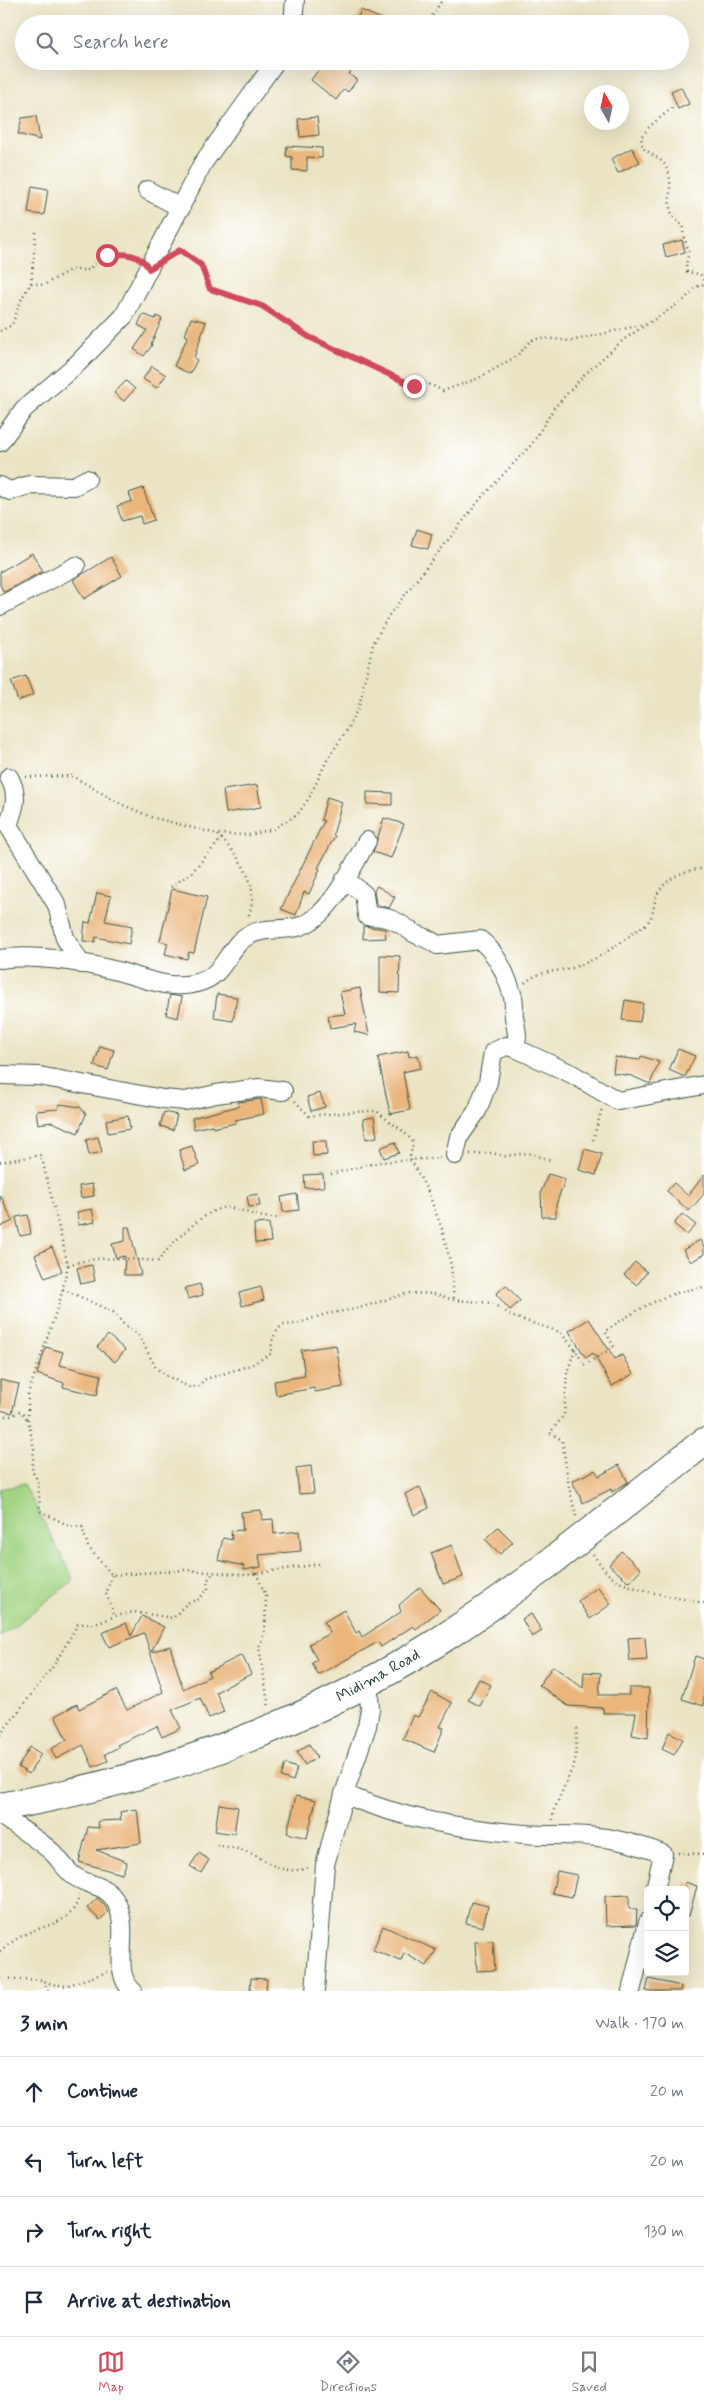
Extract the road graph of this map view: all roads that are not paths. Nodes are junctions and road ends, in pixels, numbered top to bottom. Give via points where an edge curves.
1 (295, 0) edge
2 (294, 15) edge
3 (270, 70) edge
4 (147, 190) dead end
5 (181, 208) junction
6 (0, 442) edge
7 (87, 479) dead end
8 (0, 486) edge
9 (76, 566) dead end
10 (0, 606) edge
11 (9, 777) road end
12 (367, 841) dead end
13 (345, 879) junction
14 (0, 959) edge
15 (80, 964) junction
16 (515, 1048) junction
17 (0, 1075) edge
18 (704, 1085) edge
19 (283, 1091) road end
20 (455, 1155) dead end
21 (704, 1442) edge
22 (368, 1682) junction
23 (344, 1794) junction
24 (0, 1807) edge
25 (0, 1815) edge
26 (656, 1886) edge
27 (646, 1931) edge
28 (133, 1991) edge
29 (315, 1991) edge
30 (631, 1991) edge

1 - 2 street
3 - 5 street via 203,163
4 - 5 street
5 - 6 street via 124,316 78,363 24,410
7 - 8 street via 74,486 29,485 10,491
9 - 10 street
11 - 15 street via 15,787 16,803 8,825 57,904 65,938
12 - 13 street
13 - 15 street via 330,903 309,922 298,927 258,931 238,942 207,980 189,986 166,985
13 - 16 street via 364,894 367,916 398,921 437,945 480,940 495,956 514,998 514,1018 518,1026
14 - 15 street
16 - 18 street via 618,1100
16 - 20 street via 506,1046 493,1052 488,1082 477,1112 459,1137
17 - 19 street via 38,1076 185,1102 259,1088
21 - 22 main road, Midima Road via 581,1539 436,1642
22 - 23 street via 370,1709 367,1726
22 - 24 main road, Midima Road via 272,1728 173,1766 126,1780
23 - 26 street via 434,1823 551,1836 597,1837 663,1854
23 - 29 street via 325,1865
25 - 28 street via 38,1840 79,1879 100,1886 117,1904 124,1941 121,1968 127,1986
27 - 30 street

